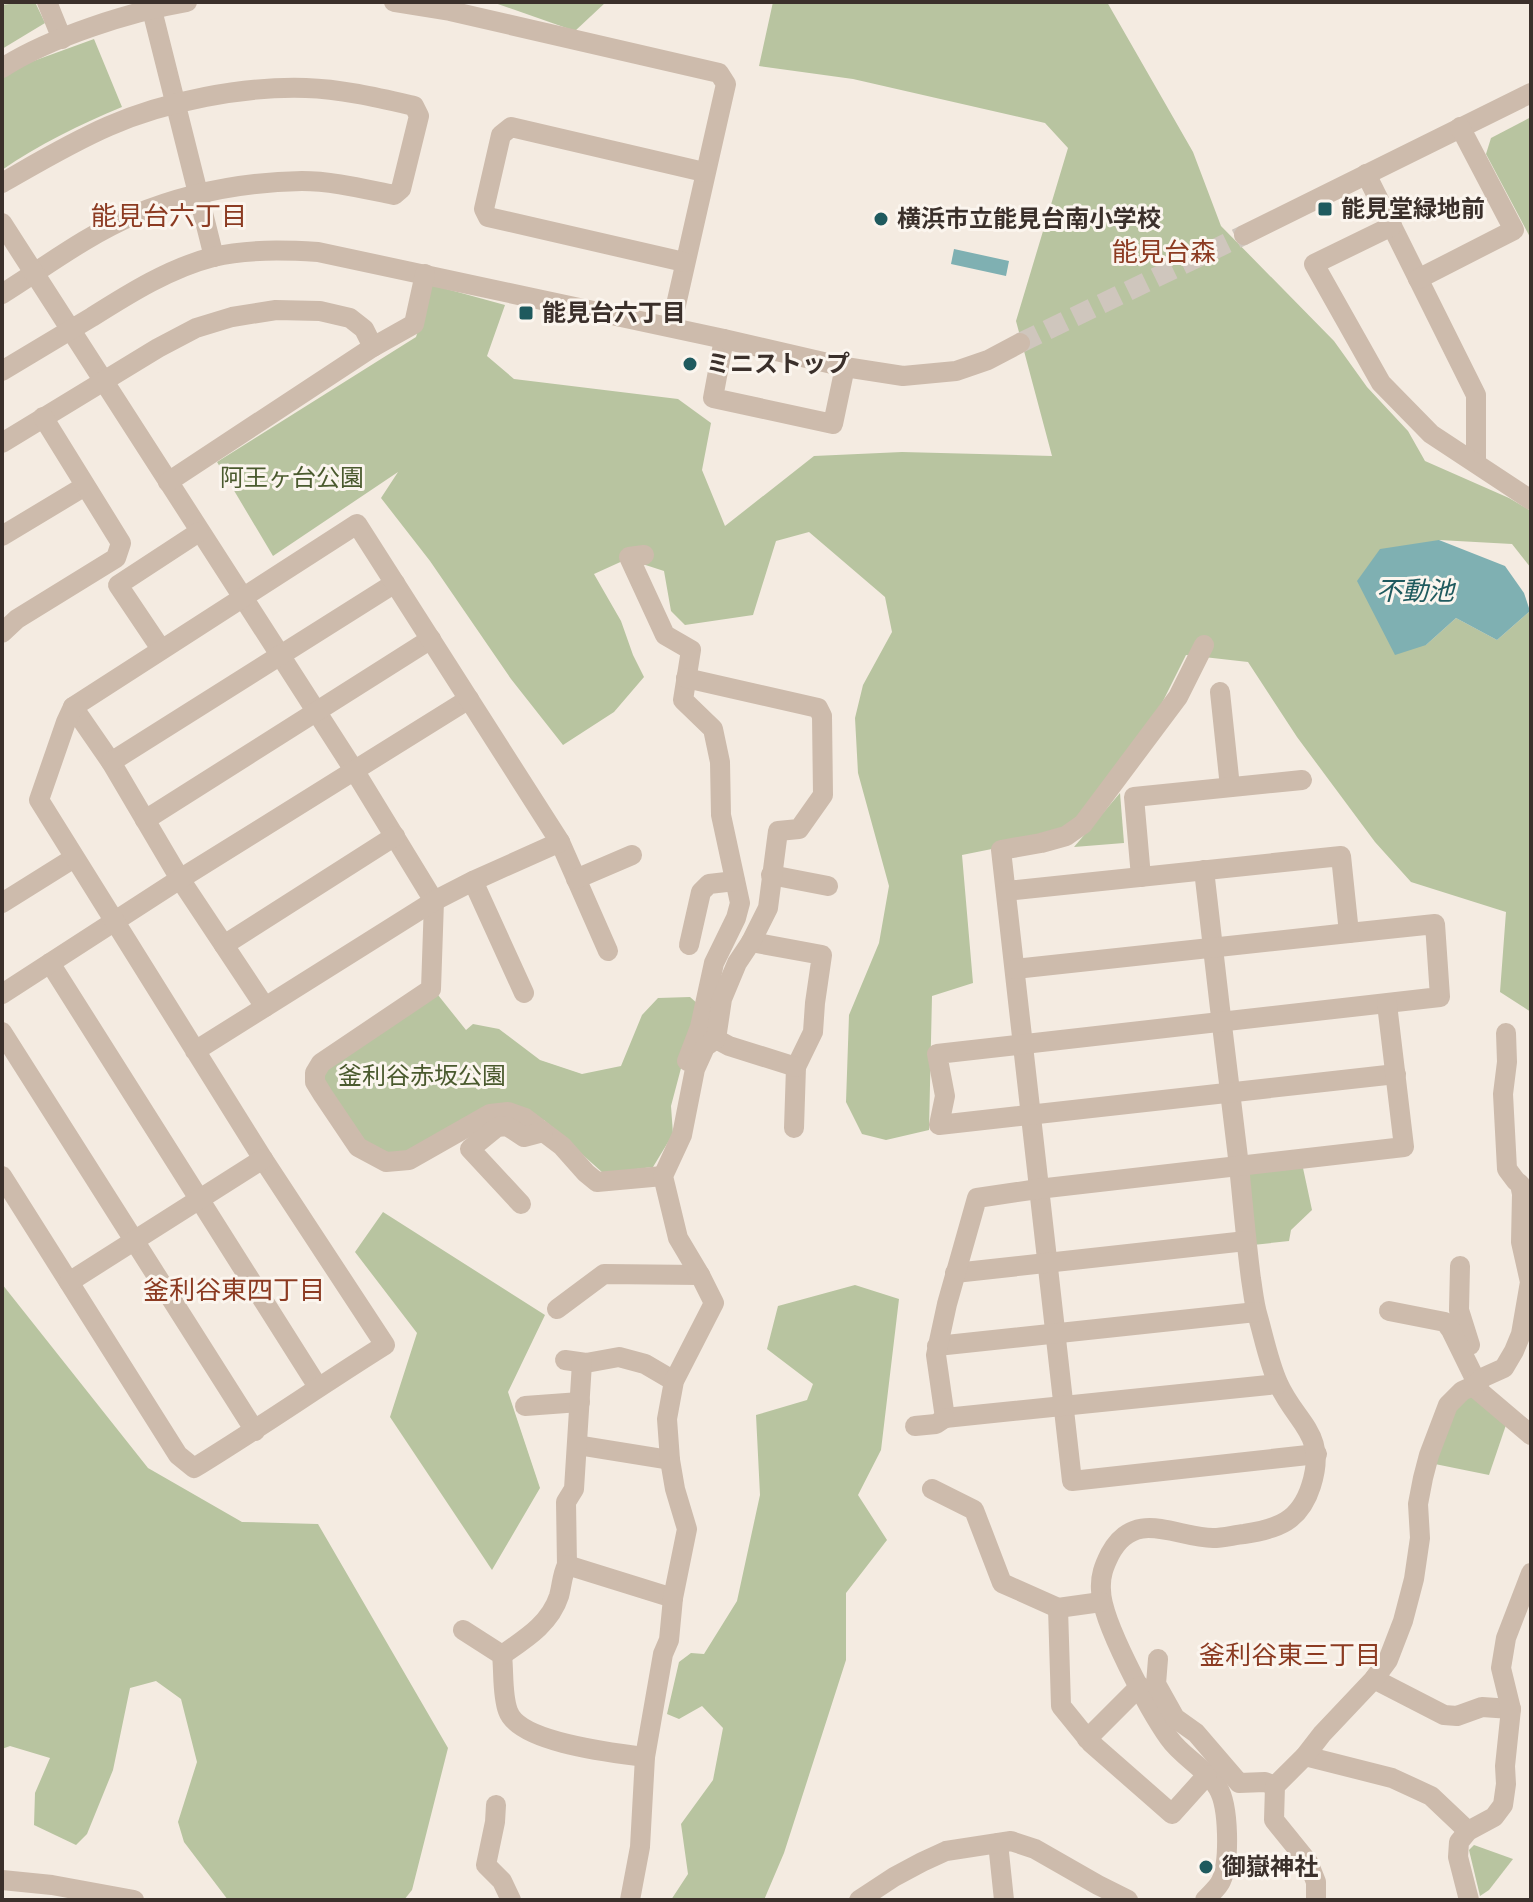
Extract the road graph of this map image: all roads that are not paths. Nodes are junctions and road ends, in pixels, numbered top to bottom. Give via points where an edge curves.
1 (47, 2) edge
2 (187, 2) edge
3 (394, 2) edge
4 (150, 6) edge
5 (451, 7) edge
6 (62, 39) junction
7 (2, 68) edge
8 (1531, 93) edge
9 (176, 104) junction
10 (1460, 127) junction
11 (704, 172) junction
12 (1366, 174) junction
13 (2, 183) edge
14 (198, 193) junction
15 (2, 223) edge
16 (1392, 226) junction
17 (1244, 235) tunnel mouth
18 (214, 257) junction
19 (684, 262) junction
20 (33, 274) junction
21 (425, 274) junction
22 (1418, 279) junction
23 (2, 294) edge
24 (671, 327) junction
25 (71, 329) junction
26 (724, 339) junction
27 (1020, 343) tunnel mouth
28 (373, 347) junction
29 (845, 367) junction
30 (2, 371) edge
31 (102, 381) junction
32 (43, 417) junction
33 (2, 443) edge
34 (1476, 463) junction
35 (168, 482) junction
36 (85, 486) junction
37 (1531, 500) edge
38 (199, 532) junction
39 (2, 536) edge
40 (644, 555) dead end
41 (395, 583) junction
42 (242, 599) junction
43 (2, 633) edge
44 (431, 639) junction
45 (1204, 645) dead end
46 (161, 649) junction
47 (280, 656) junction
48 (686, 678) junction
49 (1220, 692) dead end
50 (469, 699) junction
51 (73, 707) junction
52 (316, 713) junction
53 (111, 762) junction
54 (354, 770) junction
55 (1302, 780) dead end
56 (1230, 787) junction
57 (145, 820) junction
58 (395, 836) junction
59 (560, 842) junction
60 (632, 855) dead end
61 (74, 858) junction
62 (1204, 870) junction
63 (771, 875) junction
64 (1141, 877) junction
65 (180, 879) junction
66 (576, 879) junction
67 (473, 881) junction
68 (735, 881) junction
69 (828, 886) dead end
70 (1006, 891) junction
71 (434, 901) junction
72 (2, 903) edge
73 (114, 922) junction
74 (1349, 933) junction
75 (751, 942) junction
76 (224, 945) junction
77 (689, 945) dead end
78 (1213, 947) junction
79 (608, 951) dead end
80 (50, 963) junction
81 (1015, 969) junction
82 (524, 993) dead end
83 (2, 994) edge
84 (1387, 1004) junction
85 (265, 1007) junction
86 (1220, 1022) junction
87 (2, 1032) edge
88 (1506, 1033) dead end
89 (716, 1039) junction
90 (1023, 1043) junction
91 (195, 1051) junction
92 (796, 1067) junction
93 (1396, 1074) junction
94 (1229, 1093) junction
95 (1030, 1115) junction
96 (794, 1128) dead end
97 (543, 1132) junction
98 (682, 1135) junction
99 (263, 1159) junction
100 (1239, 1167) junction
101 (2, 1176) edge
102 (663, 1176) junction
103 (1038, 1189) junction
104 (198, 1199) junction
105 (521, 1204) dead end
106 (134, 1241) junction
107 (1246, 1241) junction
108 (1048, 1262) junction
109 (1460, 1266) dead end
110 (955, 1273) junction
111 (700, 1275) junction
112 (69, 1282) junction
113 (1531, 1282) edge
114 (557, 1309) dead end
115 (1389, 1311) dead end
116 (1256, 1312) junction
117 (1054, 1334) junction
118 (937, 1346) junction
119 (674, 1381) junction
120 (1478, 1382) junction
121 (1278, 1384) junction
122 (318, 1387) junction
123 (580, 1402) junction
124 (525, 1406) dead end
125 (1062, 1406) junction
126 (945, 1418) junction
127 (915, 1426) dead end
128 (255, 1431) junction
129 (1531, 1435) edge
130 (577, 1445) junction
131 (1317, 1454) junction
132 (670, 1460) junction
133 (932, 1489) dead end
134 (567, 1565) junction
135 (1531, 1573) edge
136 (673, 1598) junction
137 (1101, 1602) junction
138 (1058, 1608) junction
139 (463, 1630) dead end
140 (502, 1655) junction
141 (1158, 1659) dead end
142 (1374, 1679) junction
143 (1140, 1686) junction
144 (1511, 1709) junction
145 (1087, 1739) junction
146 (1305, 1756) junction
147 (645, 1757) junction
148 (1207, 1775) junction
149 (1275, 1786) junction
150 (496, 1805) dead end
151 (1468, 1831) junction
152 (998, 1843) junction
153 (2, 1880) edge
154 (134, 1900) edge
155 (511, 1900) edge
156 (630, 1900) edge
157 (859, 1900) edge
158 (1004, 1900) edge
159 (1128, 1900) edge
160 (1205, 1900) edge
161 (1316, 1900) edge
162 (1469, 1900) edge

1 - 6 street
2 - 4 street
3 - 5 street
4 - 6 street
4 - 9 street
5 - 11 street via 719,73 726,84
6 - 7 street
8 - 10 street
9 - 13 street via 74,142
9 - 14 street
9 - 14 street via 254,89 307,88 414,106 419,116 401,189 394,195 304,181
10 - 12 street
10 - 22 street via 1514,230
11 - 19 street
11 - 19 street via 511,127 501,135 490,180 484,209 488,217
12 - 16 street
12 - 17 street
14 - 18 street
14 - 20 street via 134,216
15 - 20 street
16 - 22 street
16 - 34 street via 1314,264 1381,383 1431,434
18 - 21 street via 318,252
18 - 25 street via 135,290
19 - 24 street
20 - 23 street
20 - 25 street
21 - 24 street
21 - 28 street via 414,324
22 - 34 street via 1476,395
24 - 26 street
25 - 30 street
25 - 31 street
26 - 29 street
26 - 29 street via 713,398 833,424
27 - 29 street via 956,371 903,376
28 - 31 street via 364,329 350,318 276,310 196,328
28 - 35 street
31 - 32 street
31 - 35 street
32 - 33 street
32 - 36 street
34 - 37 street
35 - 38 street
36 - 39 street
36 - 43 street via 121,543 116,558
38 - 42 street
38 - 46 street via 118,585
40 - 48 street via 629,557 665,635 691,650
41 - 42 street via 357,524
41 - 44 street
41 - 47 street
42 - 46 street
42 - 47 street
44 - 50 street
44 - 52 street
45 - 70 street via 1178,697 1083,824 1066,836 1001,850
46 - 51 street
47 - 52 street
47 - 53 street
48 - 63 street via 818,708 822,716 823,795 799,829 778,831
48 - 68 street via 683,700 713,729 721,815
49 - 56 street
50 - 54 street
50 - 59 street
51 - 53 street
51 - 61 street via 39,800
52 - 54 street
52 - 57 street
53 - 57 street
54 - 58 street
54 - 65 street
55 - 56 street
56 - 64 street via 1134,797
57 - 65 street
58 - 71 street
58 - 76 street
59 - 66 street
59 - 67 street
60 - 66 street
61 - 72 street
61 - 73 street
62 - 64 street
62 - 74 street via 1341,856
62 - 78 street
63 - 69 street
63 - 75 street via 768,908
64 - 70 street
65 - 73 street
65 - 76 street
66 - 79 street
67 - 71 street
67 - 82 street
68 - 77 street via 709,884 701,892
68 - 98 street via 740,903 736,918 714,963 680,1085
70 - 81 street
71 - 85 street
71 - 97 street via 431,989 321,1063 315,1082 358,1147 386,1162 409,1160 490,1114 508,1112
73 - 80 street
73 - 91 street
74 - 78 street
74 - 84 street via 1435,924 1440,997
75 - 89 street via 722,999
75 - 92 street via 822,955 813,1032
76 - 85 street
78 - 81 street
78 - 86 street
80 - 83 street
80 - 104 street
81 - 90 street
84 - 86 street
84 - 93 street
85 - 91 street
86 - 90 street
86 - 94 street
87 - 106 street
88 - 113 street via 1507,1169 1520,1184 1521,1242
89 - 92 street
89 - 98 street via 705,1047 695,1069
90 - 95 street
90 - 95 street via 937,1054 945,1096 939,1125
91 - 99 street
92 - 96 street
93 - 94 street
93 - 100 street via 1404,1147
94 - 95 street
94 - 100 street
95 - 103 street
97 - 102 street via 597,1182
97 - 105 street via 524,1137 507,1126 497,1127 470,1149
98 - 102 street
99 - 104 street
99 - 122 street via 385,1345
100 - 103 street
100 - 107 street
101 - 112 street
102 - 111 street via 678,1238
103 - 108 street
103 - 110 street via 977,1198
104 - 106 street
104 - 122 street
106 - 112 street
106 - 128 street
107 - 108 street
107 - 116 street
108 - 110 street
108 - 117 street
109 - 120 street via 1459,1310
110 - 118 street
111 - 114 street via 604,1274
111 - 119 street via 714,1303
112 - 128 street via 178,1455 194,1468
113 - 120 street via 1514,1351 1504,1368
115 - 120 street via 1445,1322
116 - 117 street
116 - 121 street
117 - 118 street
117 - 125 street
118 - 126 street
119 - 123 street via 619,1357 573,1362
119 - 132 street via 667,1419
120 - 129 street
120 - 142 street via 1448,1405 1429,1455 1418,1504 1414,1579 1388,1660
121 - 125 street
121 - 131 street via 1309,1431
122 - 128 street
123 - 124 street
123 - 130 street
125 - 126 street
125 - 131 street via 1072,1481
126 - 127 street
130 - 132 street
130 - 134 street via 574,1489 566,1502
131 - 137 street via 1304,1504 1276,1528 1213,1538 1165,1528 1128,1533 1103,1567
132 - 136 street via 687,1529
133 - 138 street via 974,1510 1002,1583
134 - 136 street
134 - 140 street via 546,1621
135 - 144 street via 1506,1638 1501,1668
136 - 147 street
137 - 138 street
137 - 143 street
138 - 145 street via 1061,1706
139 - 140 street
140 - 147 street via 508,1713 517,1725 566,1745
141 - 149 street via 1156,1684 1175,1718 1196,1733 1239,1783
142 - 144 street via 1444,1715 1482,1707
142 - 146 street
143 - 145 street
143 - 148 street via 1171,1741
144 - 151 street via 1503,1805 1494,1817
145 - 148 street via 1172,1814
146 - 149 street
146 - 151 street via 1392,1778 1431,1796
147 - 156 street via 640,1847
148 - 160 street via 1226,1810 1228,1834 1221,1881
149 - 161 street via 1274,1820 1308,1862
150 - 155 street via 486,1865
151 - 162 street via 1459,1842 1458,1857
152 - 157 street via 946,1851
152 - 158 street
152 - 159 street via 1011,1841 1035,1849
153 - 154 street

